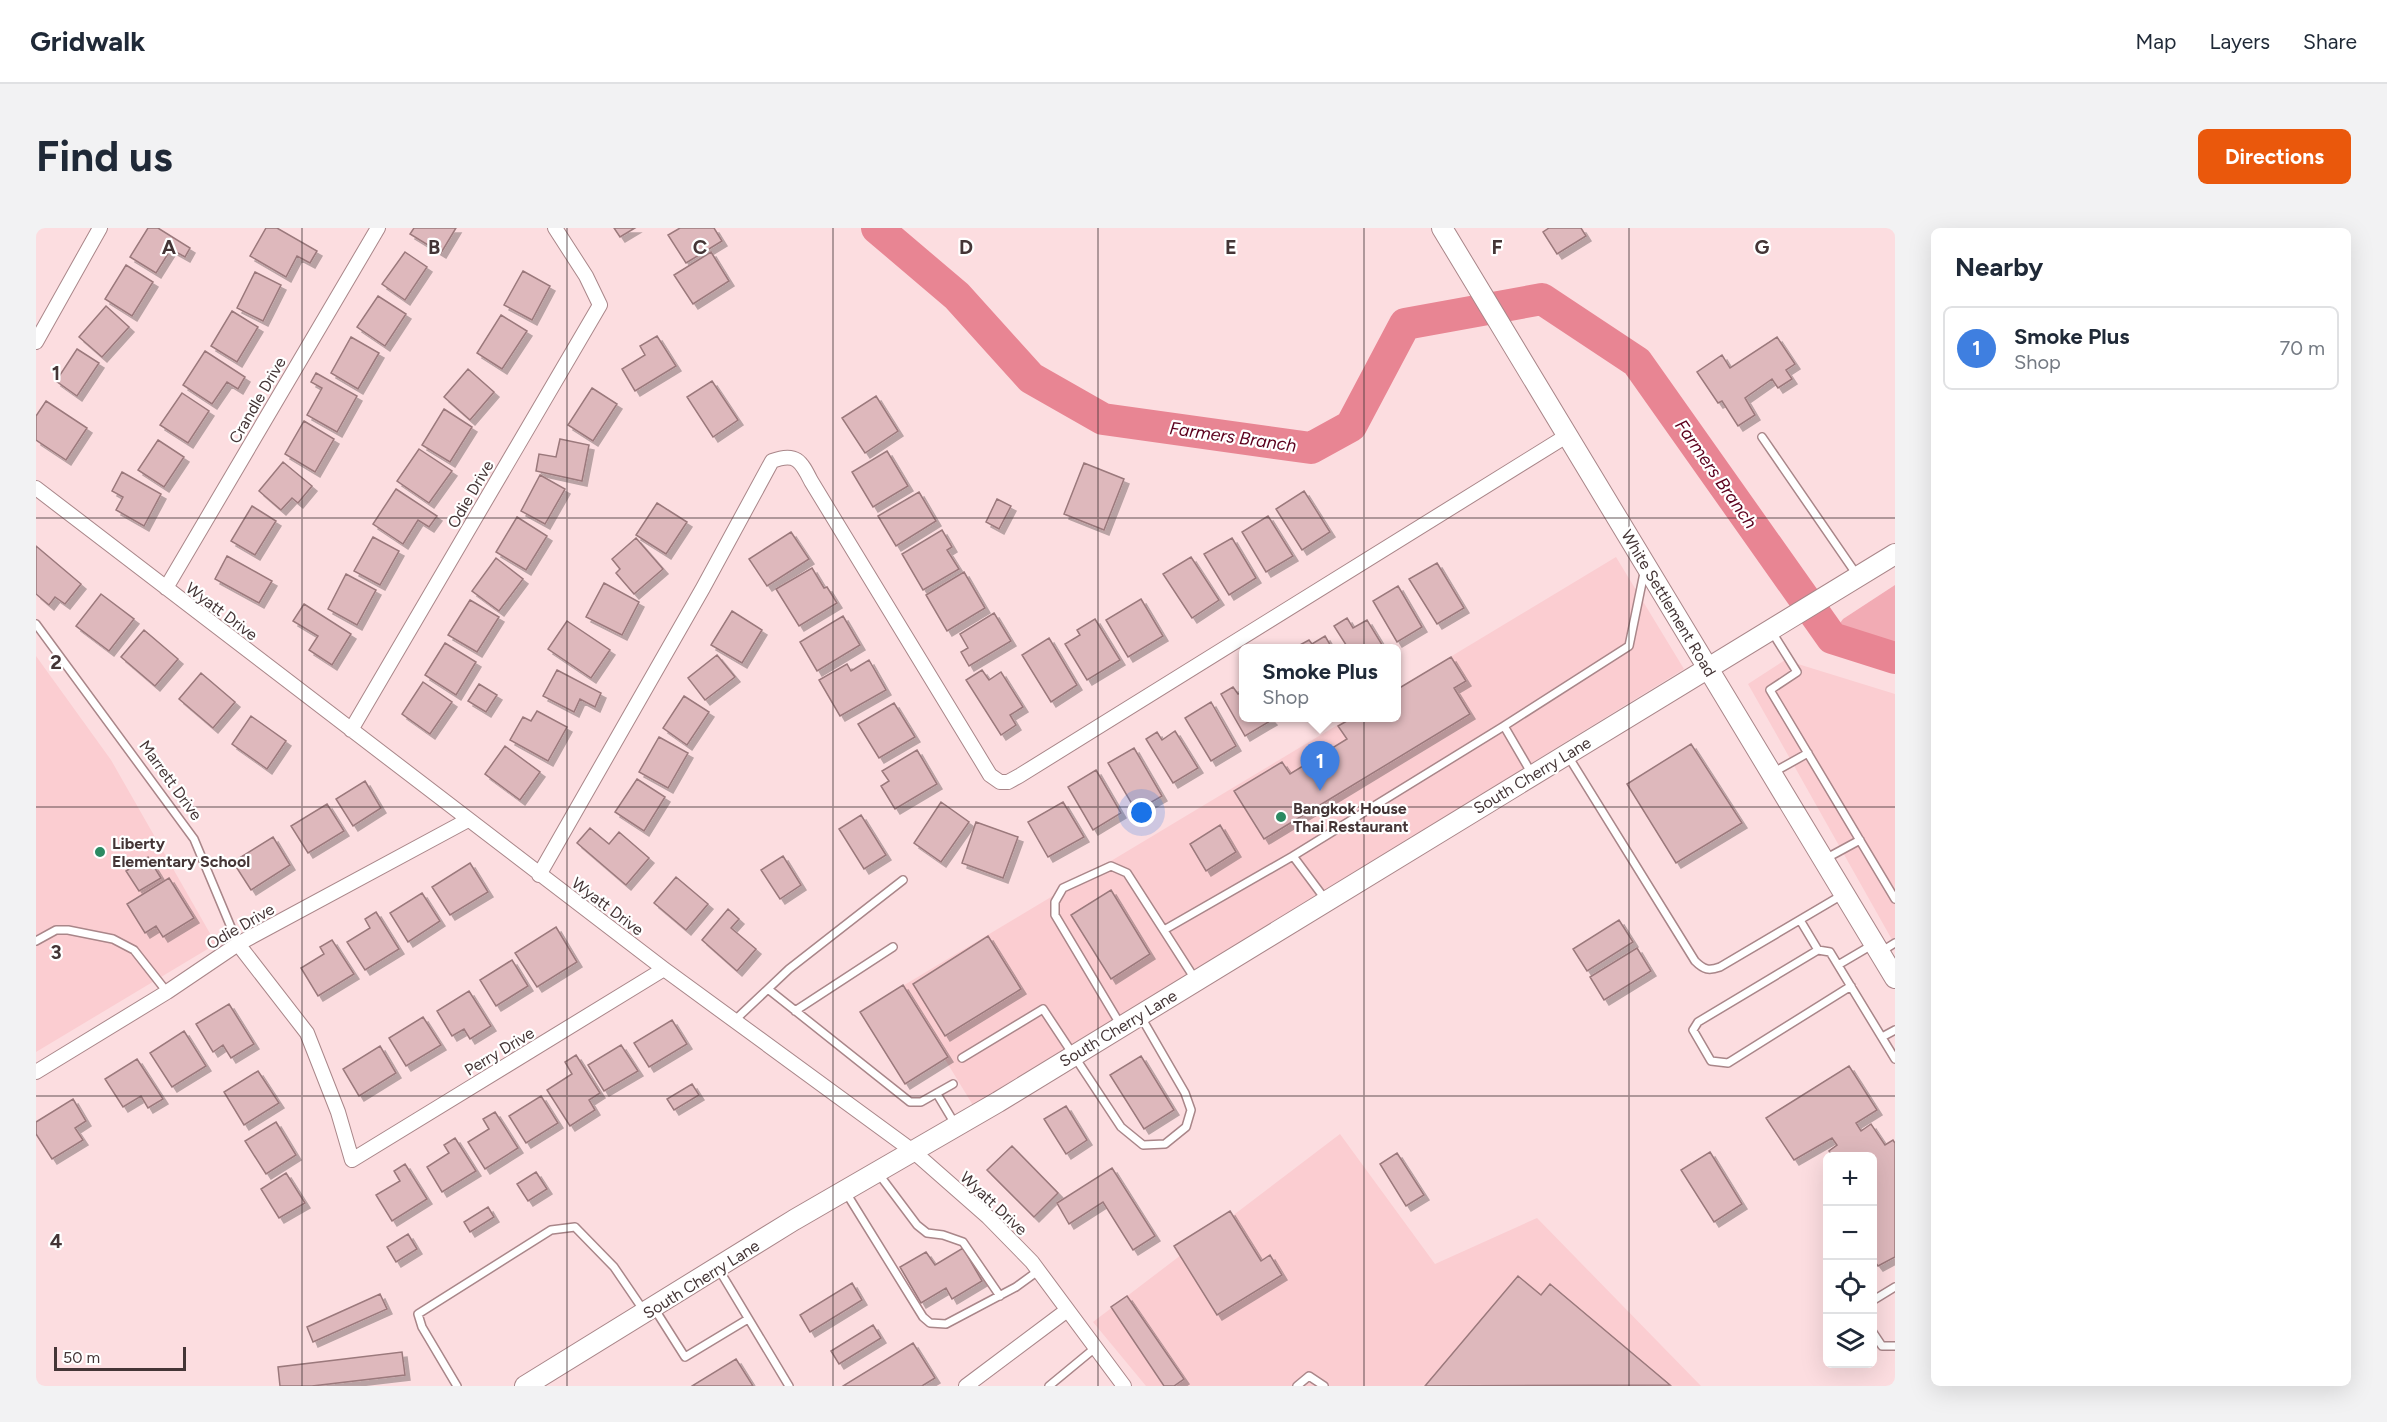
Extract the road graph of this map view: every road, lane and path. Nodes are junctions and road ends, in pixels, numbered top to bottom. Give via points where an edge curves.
1 (100, 228) edge
2 (378, 228) edge
3 (555, 228) edge
4 (1442, 228) edge
5 (36, 342) edge
6 (1568, 435) junction
7 (1762, 436) dead end
8 (36, 488) edge
9 (1895, 555) edge
10 (1646, 564) junction
11 (1858, 577) junction
12 (166, 588) junction
13 (36, 624) edge
14 (1777, 626) junction
15 (1708, 667) junction
16 (1504, 726) junction
17 (351, 730) junction
18 (1808, 753) junction
19 (1567, 754) junction
20 (1772, 773) junction
21 (1532, 775) junction
22 (468, 820) junction
23 (1860, 840) junction
24 (1293, 856) junction
25 (1824, 860) junction
26 (539, 875) junction
27 (903, 880) dead end
28 (1844, 894) junction
29 (1895, 899) edge
30 (1326, 901) junction
31 (1800, 920) junction
32 (1164, 930) junction
33 (36, 941) edge
34 (238, 944) junction
35 (1883, 946) edge
36 (893, 947) dead end
37 (1818, 950) junction
38 (1838, 965) junction
39 (664, 969) junction
40 (1895, 978) edge
41 (1196, 980) junction
42 (1851, 986) junction
43 (768, 989) junction
44 (167, 992) junction
45 (795, 1011) junction
46 (1139, 1015) junction
47 (734, 1021) junction
48 (1121, 1026) junction
49 (1895, 1030) edge
50 (1882, 1037) junction
51 (1073, 1056) junction
52 (962, 1058) dead end
53 (1895, 1059) edge
54 (36, 1072) edge
55 (953, 1084) dead end
56 (937, 1094) junction
57 (956, 1127) junction
58 (914, 1152) junction
59 (352, 1160) joint
60 (878, 1173) junction
61 (845, 1191) junction
62 (718, 1268) junction
63 (1038, 1271) junction
64 (1895, 1287) edge
65 (1000, 1296) junction
66 (1877, 1298) edge
67 (650, 1311) junction
68 (1066, 1311) junction
69 (748, 1319) junction
70 (1877, 1338) edge
71 (1895, 1346) edge
72 (1095, 1348) junction
73 (457, 1386) edge
74 (525, 1386) edge
75 (789, 1386) edge
76 (966, 1386) edge
77 (1049, 1386) edge
78 (1124, 1386) edge
79 (1297, 1386) edge
80 (1324, 1386) edge

1 - 5 street
2 - 12 street, Crandle Drive
3 - 17 street, Odie Drive via 600,305
4 - 6 street, White Settlement Road
6 - 10 street, White Settlement Road
6 - 26 street via 1008,782 990,775 801,462 791,457 772,461
7 - 11 lane
8 - 12 street, Wyatt Drive
9 - 11 street, South Cherry Lane
10 - 15 street, White Settlement Road
10 - 16 lane via 1629,646
11 - 14 street, South Cherry Lane
12 - 17 street, Wyatt Drive
13 - 34 lane, Marrett Drive via 194,839
14 - 15 street, South Cherry Lane
14 - 18 lane via 1797,672 1770,690
15 - 19 street, South Cherry Lane
15 - 20 street, White Settlement Road
16 - 21 lane
16 - 24 lane
17 - 22 street, Wyatt Drive
18 - 20 lane
18 - 23 lane
19 - 21 street, South Cherry Lane
19 - 31 lane via 1702,968 1720,967
20 - 25 street, White Settlement Road
21 - 30 street, South Cherry Lane
22 - 26 street, Wyatt Drive
22 - 34 street, Odie Drive
23 - 25 lane
23 - 29 lane
24 - 30 lane
24 - 32 lane
25 - 28 street, White Settlement Road
26 - 39 street, Wyatt Drive
27 - 43 lane
28 - 31 lane
28 - 35 street, White Settlement Road
30 - 41 street, South Cherry Lane
31 - 37 lane
32 - 41 lane
32 - 48 lane via 1127,873 1111,866 1063,888 1055,902 1055,915
33 - 44 lane via 56,930 113,939 134,950
34 - 44 street, Odie Drive
34 - 59 street, Marrett Drive via 307,1033
35 - 38 lane
35 - 40 street, White Settlement Road
36 - 45 lane
37 - 38 lane via 1830,952
37 - 42 lane via 1698,1022 1693,1030 1711,1061 1728,1063
38 - 42 lane
39 - 47 street, Wyatt Drive
39 - 59 street, Perry Drive
41 - 46 street, South Cherry Lane
42 - 50 lane
43 - 45 lane
43 - 47 lane
44 - 54 street, Odie Drive
45 - 56 lane via 905,1100 915,1104
46 - 48 street, South Cherry Lane
46 - 51 lane via 1191,1110 1186,1127 1165,1144 1143,1145 1121,1127
47 - 58 street, Wyatt Drive
48 - 51 street, South Cherry Lane
49 - 50 lane
50 - 53 lane
51 - 52 lane via 1043,1009
51 - 57 street, South Cherry Lane
55 - 56 lane
56 - 57 lane
57 - 58 street, South Cherry Lane
58 - 60 street, South Cherry Lane
58 - 63 street, Wyatt Drive via 988,1217
60 - 61 street, South Cherry Lane
60 - 65 lane via 917,1226 927,1233 963,1242
61 - 62 street, South Cherry Lane
61 - 65 lane via 922,1317 930,1323 946,1324
62 - 67 street, South Cherry Lane
62 - 69 lane
63 - 65 lane
63 - 68 street, Wyatt Drive
64 - 66 lane
67 - 69 lane via 685,1357
67 - 73 lane via 575,1227 550,1230 418,1314
67 - 74 street, South Cherry Lane
68 - 72 street, Wyatt Drive
68 - 76 street
69 - 75 lane
70 - 71 lane via 1882,1346
72 - 77 lane
72 - 78 street, Wyatt Drive
79 - 80 lane via 1309,1376

